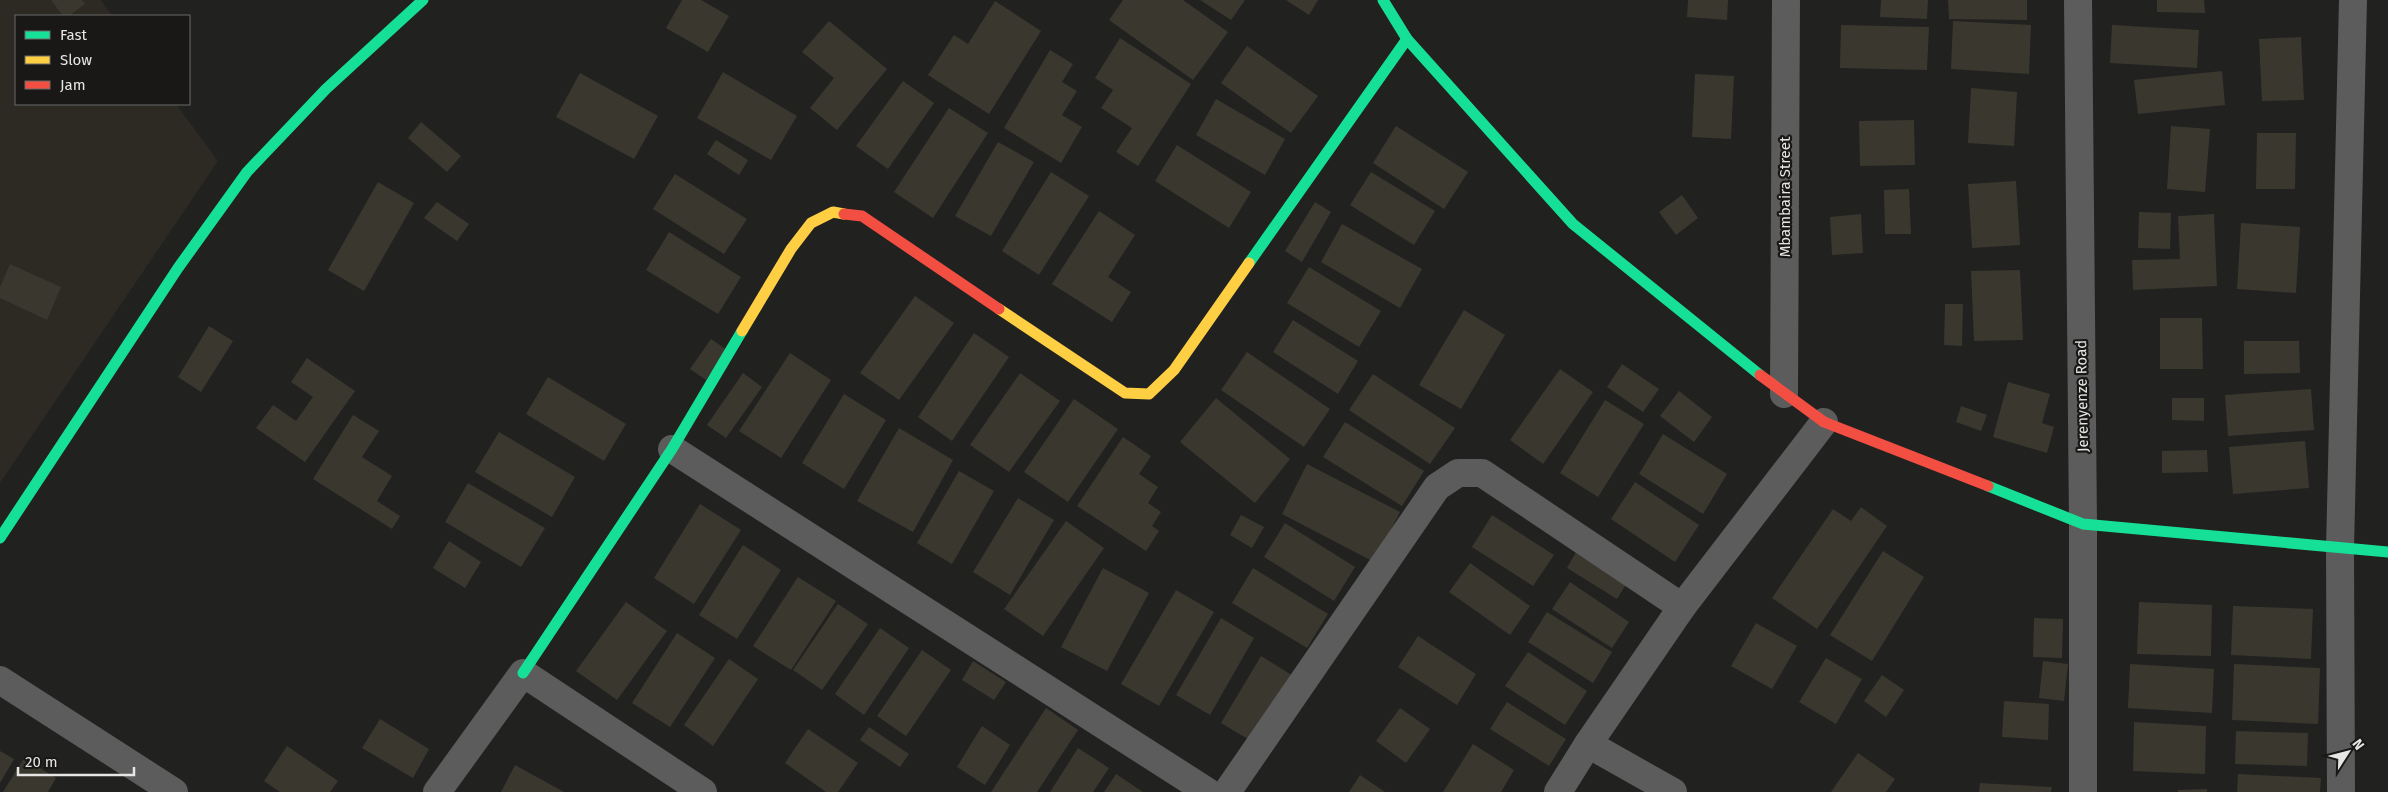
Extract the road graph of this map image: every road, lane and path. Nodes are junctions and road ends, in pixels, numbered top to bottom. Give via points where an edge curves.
1 (423, 0) edge
2 (1383, 0) edge
3 (1786, 0) edge
4 (2078, 0) edge
5 (2353, 0) edge
6 (1407, 39) junction
7 (1784, 394) junction
8 (1824, 422) junction
9 (672, 449) junction
10 (2083, 524) junction
11 (0, 538) edge
12 (2340, 549) junction
13 (2388, 552) edge
14 (1682, 607) junction
15 (522, 673) junction
16 (0, 680) edge
17 (1588, 744) junction
18 (174, 792) edge
19 (437, 792) edge
20 (703, 792) edge
21 (1208, 792) edge
22 (1227, 792) edge
23 (1558, 792) edge
24 (1673, 792) edge
25 (2083, 792) edge
26 (2341, 792) edge

1 - 11 street via 326,89 247,172 178,268
2 - 6 street
3 - 7 street, Mbambaira Street
4 - 10 street, Jerenyenze Road
5 - 12 street
6 - 7 street via 1573,224
6 - 9 street via 1174,370 1149,394 1125,393 862,216 833,212 811,223 791,249
7 - 8 street
8 - 10 street
8 - 14 street
9 - 15 street
9 - 21 street
10 - 12 street
10 - 25 street, Jerenyenze Road
12 - 13 street
12 - 26 street
14 - 17 street
14 - 22 street via 1482,473 1458,473 1437,487
15 - 19 street
15 - 20 street
16 - 18 street
17 - 23 street
17 - 24 street

